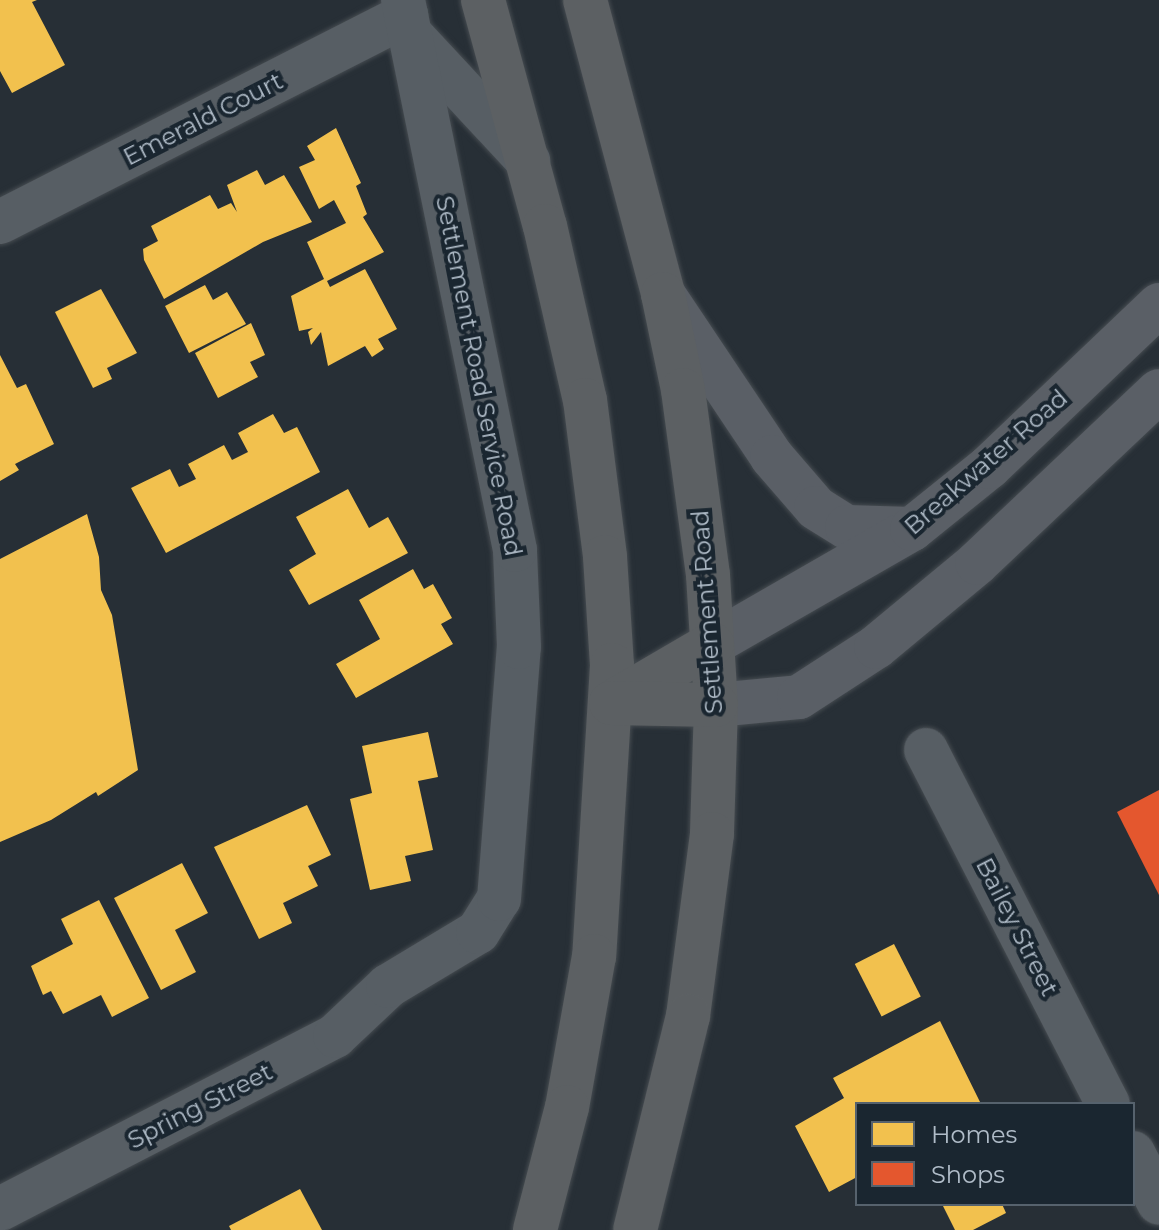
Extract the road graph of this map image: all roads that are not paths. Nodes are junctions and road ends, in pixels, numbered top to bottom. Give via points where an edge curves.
1 (483, 0) edge
2 (585, 0) edge
3 (407, 17) edge
4 (528, 161) junction
5 (0, 222) edge
6 (663, 294) junction
7 (1159, 305) edge
8 (1159, 391) edge
9 (912, 529) junction
10 (712, 644) junction
11 (611, 703) junction
12 (716, 705) junction
13 (926, 750) dead end
14 (388, 986) joint
15 (1107, 1102) edge
16 (1135, 1157) edge
17 (1159, 1203) edge
18 (0, 1209) edge
19 (535, 1230) edge
20 (635, 1230) edge

1 - 4 highway
2 - 6 highway, Settlement Road
3 - 4 street
3 - 5 street, Emerald Court
3 - 14 street, Settlement Road Service Road via 506,491 519,647 503,882 496,908 469,940
4 - 11 highway via 590,430 605,557
6 - 9 main road via 772,457 816,508 847,527
6 - 10 highway, Settlement Road via 691,437
7 - 9 main road, Breakwater Road via 989,467
8 - 12 main road via 977,563 876,647 799,697
9 - 10 main road, Breakwater Road
10 - 11 highway
10 - 12 highway, Settlement Road
11 - 12 highway
11 - 19 highway via 594,956 567,1107
12 - 20 highway, Settlement Road via 712,834 688,1016
13 - 15 street, Bailey Street
14 - 18 street, Spring Street via 355,1022 319,1046
16 - 17 street

